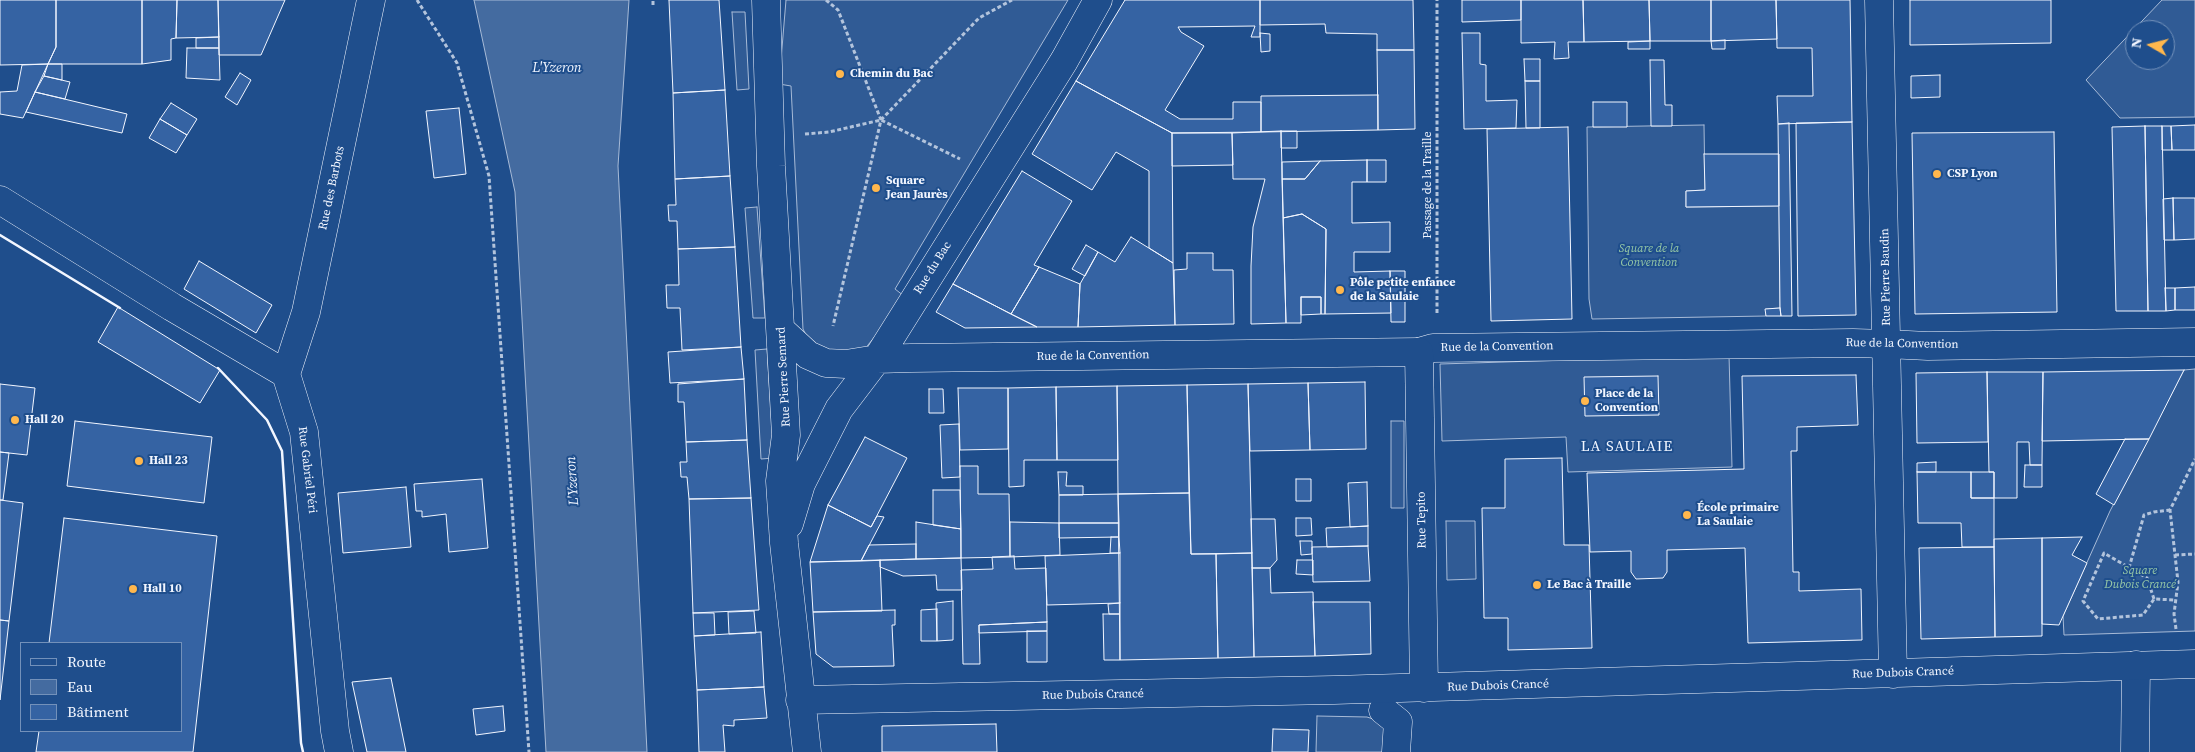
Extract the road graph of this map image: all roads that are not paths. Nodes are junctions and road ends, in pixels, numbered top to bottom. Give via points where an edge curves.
1 (371, 0) edge
2 (766, 0) edge
3 (1098, 0) edge
4 (1879, 0) edge
5 (0, 200) edge
6 (782, 330) junction
7 (2195, 342) edge
8 (1887, 344) junction
9 (1419, 352) junction
10 (877, 358) junction
11 (286, 374) junction
12 (784, 543) junction
13 (2195, 664) edge
14 (2136, 665) junction
15 (1893, 674) junction
16 (1424, 688) junction
17 (800, 700) junction
18 (1382, 710) dead end
19 (339, 752) edge
20 (807, 752) edge
21 (1396, 752) edge
22 (2135, 752) edge

1 - 11 street, Rue des Barbots via 306,312
2 - 6 street, Rue Pierre Semard via 771,166
3 - 10 street, Rue du Bac via 1064,61
4 - 8 street, Rue Pierre Baudin
5 - 11 street
6 - 10 street, Rue de la Convention via 808,354 826,363 846,364
6 - 12 street, Rue Pierre Semard via 786,435 780,481
7 - 8 street, Rue de la Convention
8 - 9 street, Rue de la Convention via 1433,348
8 - 15 street, Rue Pierre Baudin
9 - 10 street, Rue de la Convention
9 - 16 street, Rue Tepito
10 - 12 street, Rue du Bac via 839,409 820,444 801,484
11 - 19 street, Rue Gabriel Péri via 304,432
12 - 17 street, Rue Pierre Semard
13 - 14 street, Rue Dubois Crancé
14 - 15 street, Rue Dubois Crancé
14 - 22 street
15 - 16 street, Rue Dubois Crancé
16 - 17 street, Rue Dubois Crancé
17 - 20 street, Rue Pierre Semard
18 - 21 street via 1398,722

